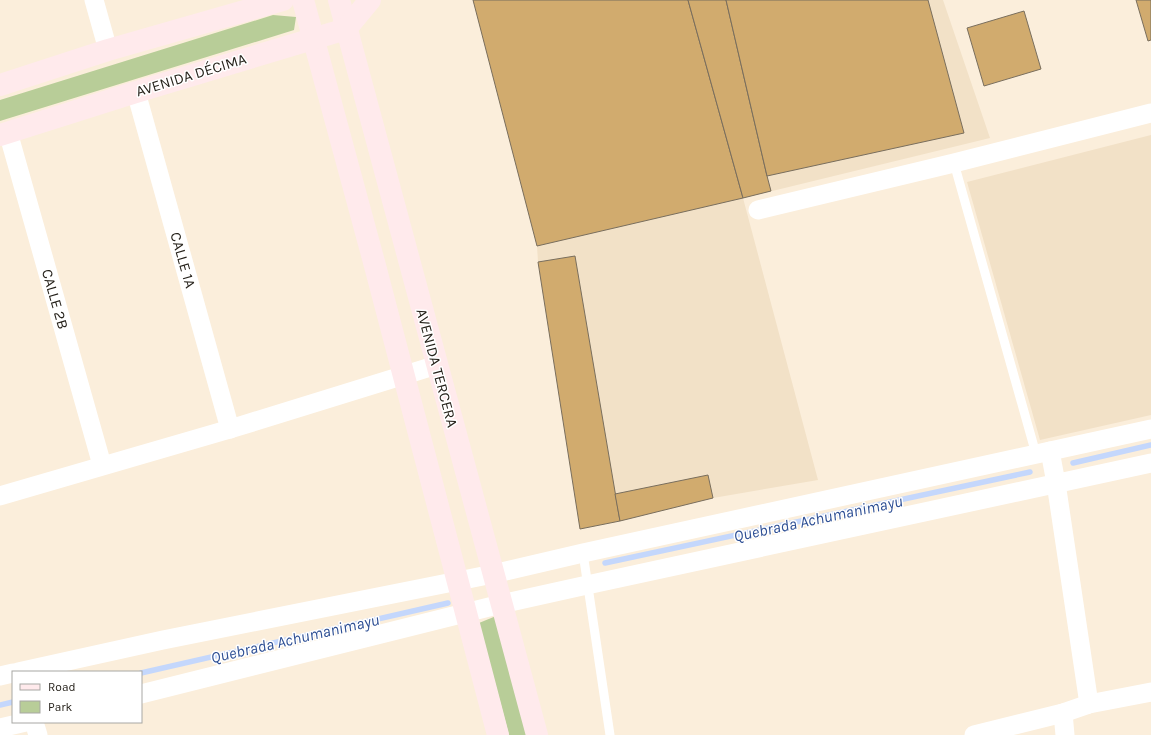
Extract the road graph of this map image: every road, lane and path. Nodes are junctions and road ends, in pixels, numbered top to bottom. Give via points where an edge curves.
1 (94, 0) edge
2 (283, 0) edge
3 (303, 0) edge
4 (338, 0) edge
5 (370, 0) edge
6 (346, 29) junction
7 (314, 39) junction
8 (108, 50) junction
9 (0, 85) edge
10 (136, 92) junction
11 (1151, 113) edge
12 (4, 133) edge
13 (954, 163) junction
14 (758, 210) dead end
15 (437, 365) junction
16 (404, 375) junction
17 (230, 429) junction
18 (1151, 429) edge
19 (1043, 452) junction
20 (1151, 463) edge
21 (102, 465) junction
22 (1056, 483) junction
23 (0, 496) edge
24 (583, 553) junction
25 (493, 574) junction
26 (458, 582) junction
27 (587, 585) junction
28 (501, 604) junction
29 (466, 613) junction
30 (16, 671) edge
31 (1151, 692) edge
32 (142, 694) edge
33 (1089, 704) junction
34 (1063, 713) junction
35 (22, 723) edge
36 (34, 723) edge
37 (0, 728) edge
38 (38, 735) edge
39 (498, 735) edge
40 (536, 735) edge
41 (610, 735) edge
42 (974, 735) edge
43 (1065, 735) edge

1 - 8 street
2 - 8 street
3 - 7 street
4 - 6 street, AVENIDA TERCERA
5 - 6 street
6 - 7 street, AVENIDA DÉCIMA
6 - 15 street, AVENIDA TERCERA
7 - 10 street, AVENIDA DÉCIMA
7 - 16 street
8 - 9 street
10 - 12 street, AVENIDA DÉCIMA
10 - 17 street, CALLE 1A
11 - 13 street
12 - 21 street, CALLE 2B
13 - 14 street
13 - 19 lane
15 - 16 street
15 - 25 street, AVENIDA TERCERA
16 - 17 street
16 - 26 street
17 - 21 street
18 - 19 street
19 - 22 street
19 - 24 street
20 - 22 street
21 - 23 street
22 - 27 street
22 - 33 street
24 - 25 street
24 - 27 lane
25 - 26 street
25 - 28 street, AVENIDA TERCERA
26 - 29 street
26 - 30 street
27 - 28 street
27 - 41 lane
28 - 29 street
28 - 40 street, AVENIDA TERCERA
29 - 32 street
29 - 39 street
31 - 33 street
33 - 34 street
34 - 42 street
34 - 43 street
35 - 37 street
36 - 38 street

